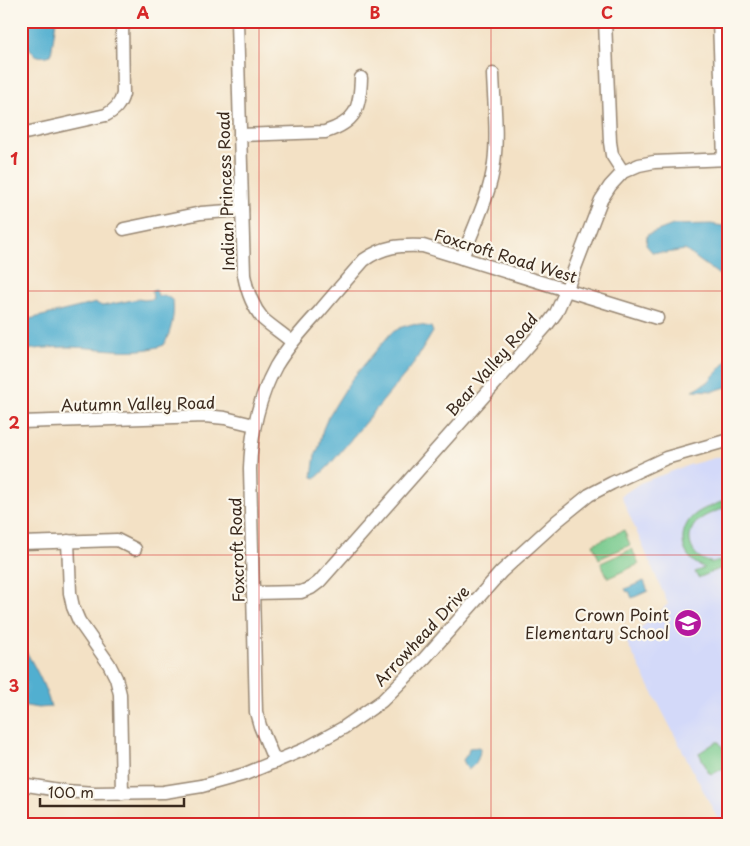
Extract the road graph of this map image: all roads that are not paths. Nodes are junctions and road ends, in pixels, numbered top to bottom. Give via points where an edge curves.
1 (122, 21) edge
2 (236, 21) edge
3 (606, 21) edge
4 (719, 21) edge
5 (493, 74) dead end
6 (361, 78) dead end
7 (21, 134) edge
8 (240, 135) junction
9 (726, 159) edge
10 (623, 172) junction
11 (242, 210) junction
12 (124, 229) dead end
13 (462, 258) junction
14 (566, 291) junction
15 (657, 318) dead end
16 (292, 342) junction
17 (21, 422) edge
18 (254, 425) junction
19 (729, 440) edge
20 (68, 541) junction
21 (21, 543) edge
22 (135, 549) dead end
23 (253, 594) junction
24 (275, 762) junction
25 (21, 784) edge
26 (122, 793) junction

1 - 7 street via 123,94 115,110 106,115
2 - 8 street, Indian Princess Road
3 - 10 street via 610,142 612,155
4 - 9 street
5 - 13 street via 495,146 492,180
6 - 8 street via 357,109 338,128 325,132
8 - 11 street, Indian Princess Road
9 - 10 street, Bear Valley Road via 654,162
10 - 14 street, Bear Valley Road via 601,200
11 - 12 street via 201,213
11 - 16 street, Indian Princess Road via 244,275 248,292 263,318
13 - 14 street, Foxcroft Road West
13 - 16 street, Foxcroft Road West via 422,246 403,245 375,253 364,260
14 - 15 street, Foxcroft Road West
14 - 23 street, Bear Valley Road via 547,325 319,582 301,592
16 - 18 street, Foxcroft Road via 276,366
17 - 18 street, Autumn Valley Road via 205,416
18 - 23 street, Foxcroft Road via 250,469
19 - 24 street, Arrowhead Drive via 666,458 589,496 501,572 382,701 343,728
20 - 21 street
20 - 22 street via 118,540
20 - 26 street via 72,607 109,664 120,694
23 - 24 street, Foxcroft Road via 256,712
24 - 26 street, Arrowhead Drive via 202,786 164,792
25 - 26 street, Arrowhead Drive via 65,791

